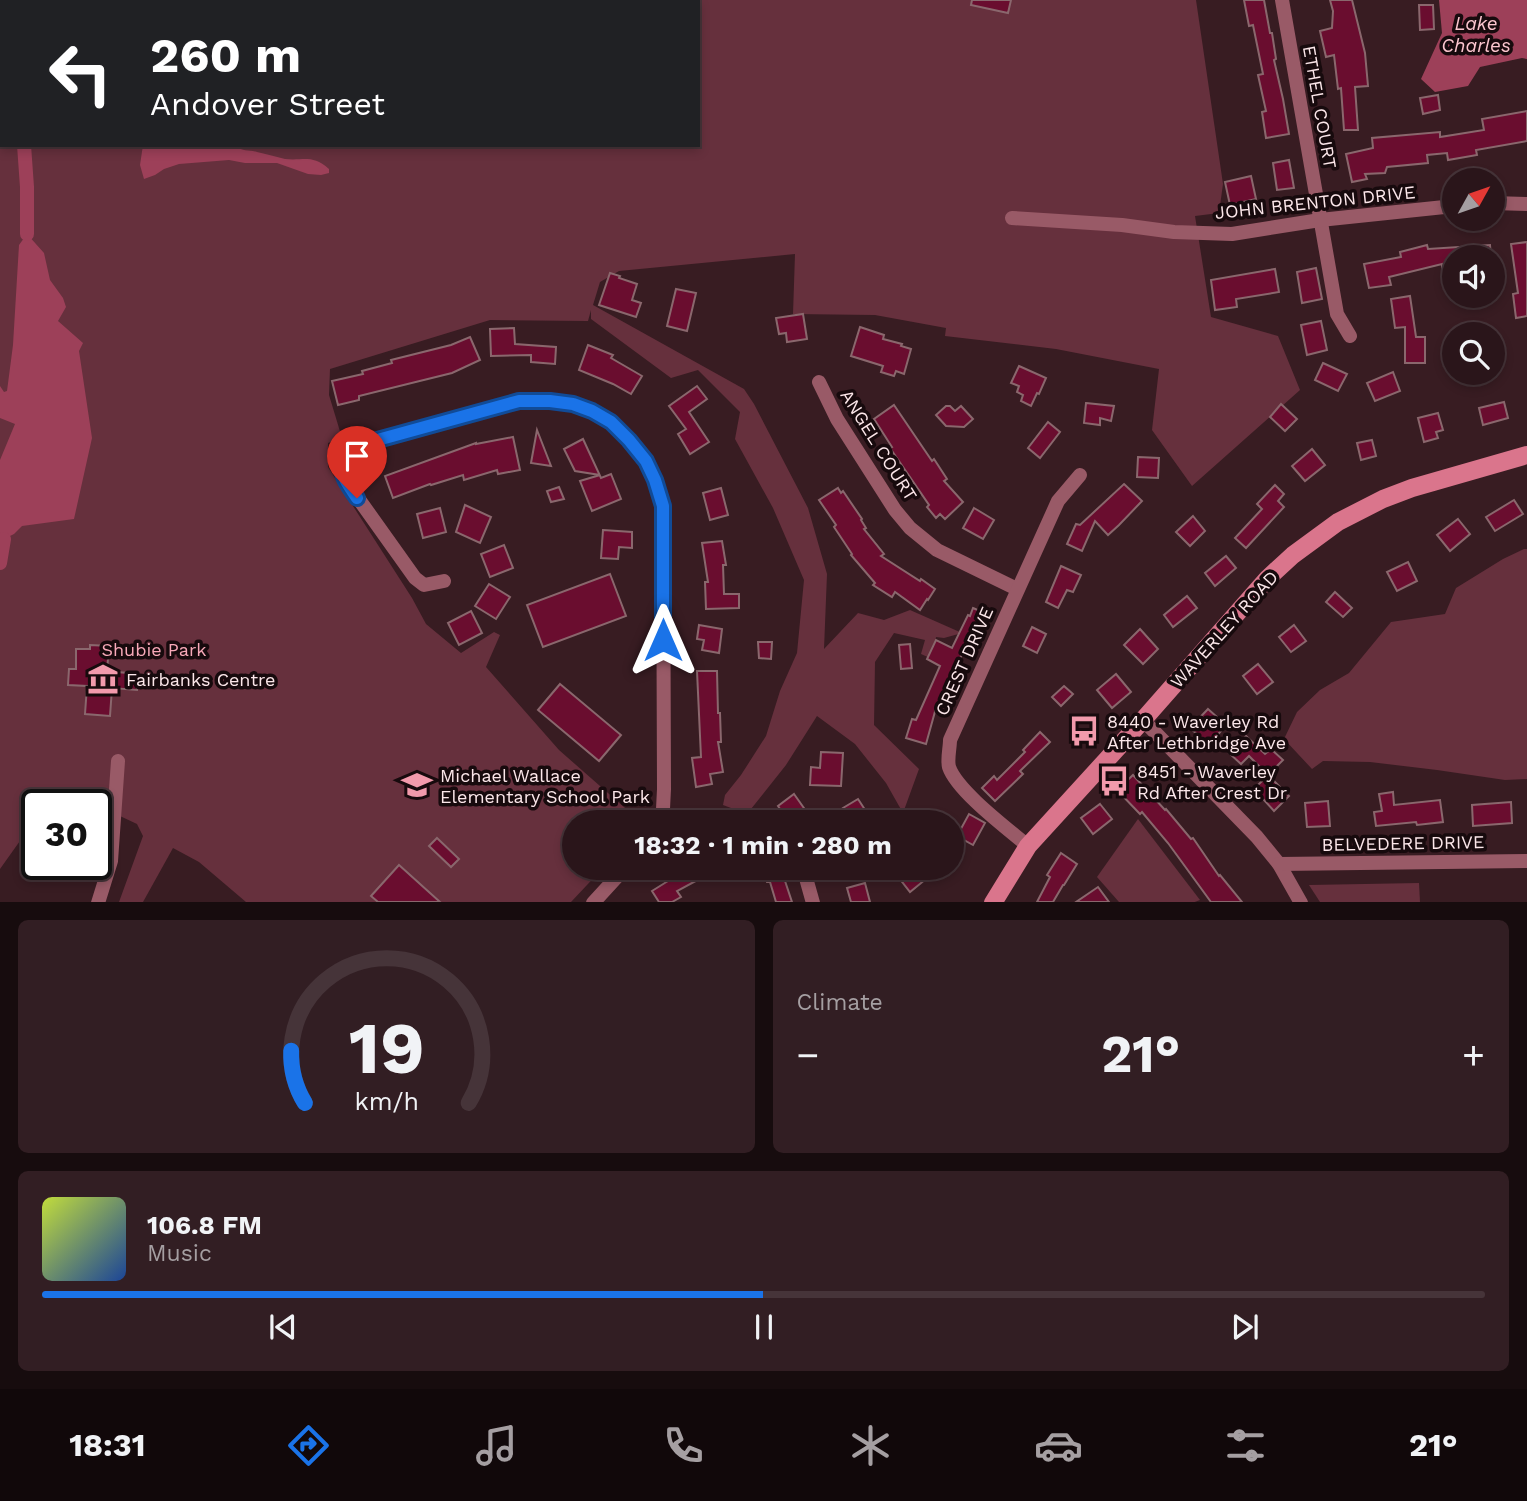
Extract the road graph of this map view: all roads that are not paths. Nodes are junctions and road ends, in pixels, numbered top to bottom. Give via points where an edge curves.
1 (1282, 0) edge
2 (1505, 203) edge
3 (1527, 204) edge
4 (1442, 207) edge
5 (1012, 218) dead end
6 (1320, 220) junction
7 (1350, 336) dead end
8 (819, 382) dead end
9 (1527, 455) edge
10 (1080, 475) dead end
11 (444, 581) dead end
12 (1017, 589) junction
13 (1143, 720) junction
14 (118, 761) dead end
15 (663, 810) edge
16 (1028, 846) junction
17 (1527, 861) edge
18 (1279, 864) junction
19 (614, 880) edge
20 (807, 880) edge
21 (98, 902) edge
22 (593, 902) edge
23 (813, 902) edge
24 (993, 902) edge
25 (1301, 902) edge

1 - 6 street, ETHEL COURT
2 - 3 street
4 - 6 street, JOHN BRENTON DRIVE
5 - 6 street, JOHN BRENTON DRIVE via 1232,234
6 - 7 street, ETHEL COURT via 1337,314
8 - 12 street, ANGEL COURT via 837,419 910,528 937,550
9 - 13 main road, WAVERLEY ROAD via 1412,488 1338,522 1268,578
10 - 12 street, CREST DRIVE via 1058,500
11 - 15 street via 424,585 415,578 343,477 348,458 363,444 519,401 573,404 611,422 629,440 651,470 663,506
12 - 16 street, CREST DRIVE via 950,740 948,764 955,779
13 - 16 main road, WAVERLEY ROAD
13 - 18 street
14 - 21 street via 111,861
16 - 24 main road, WAVERLEY ROAD
17 - 18 street, BELVEDERE DRIVE
18 - 25 street
19 - 22 street
20 - 23 street

